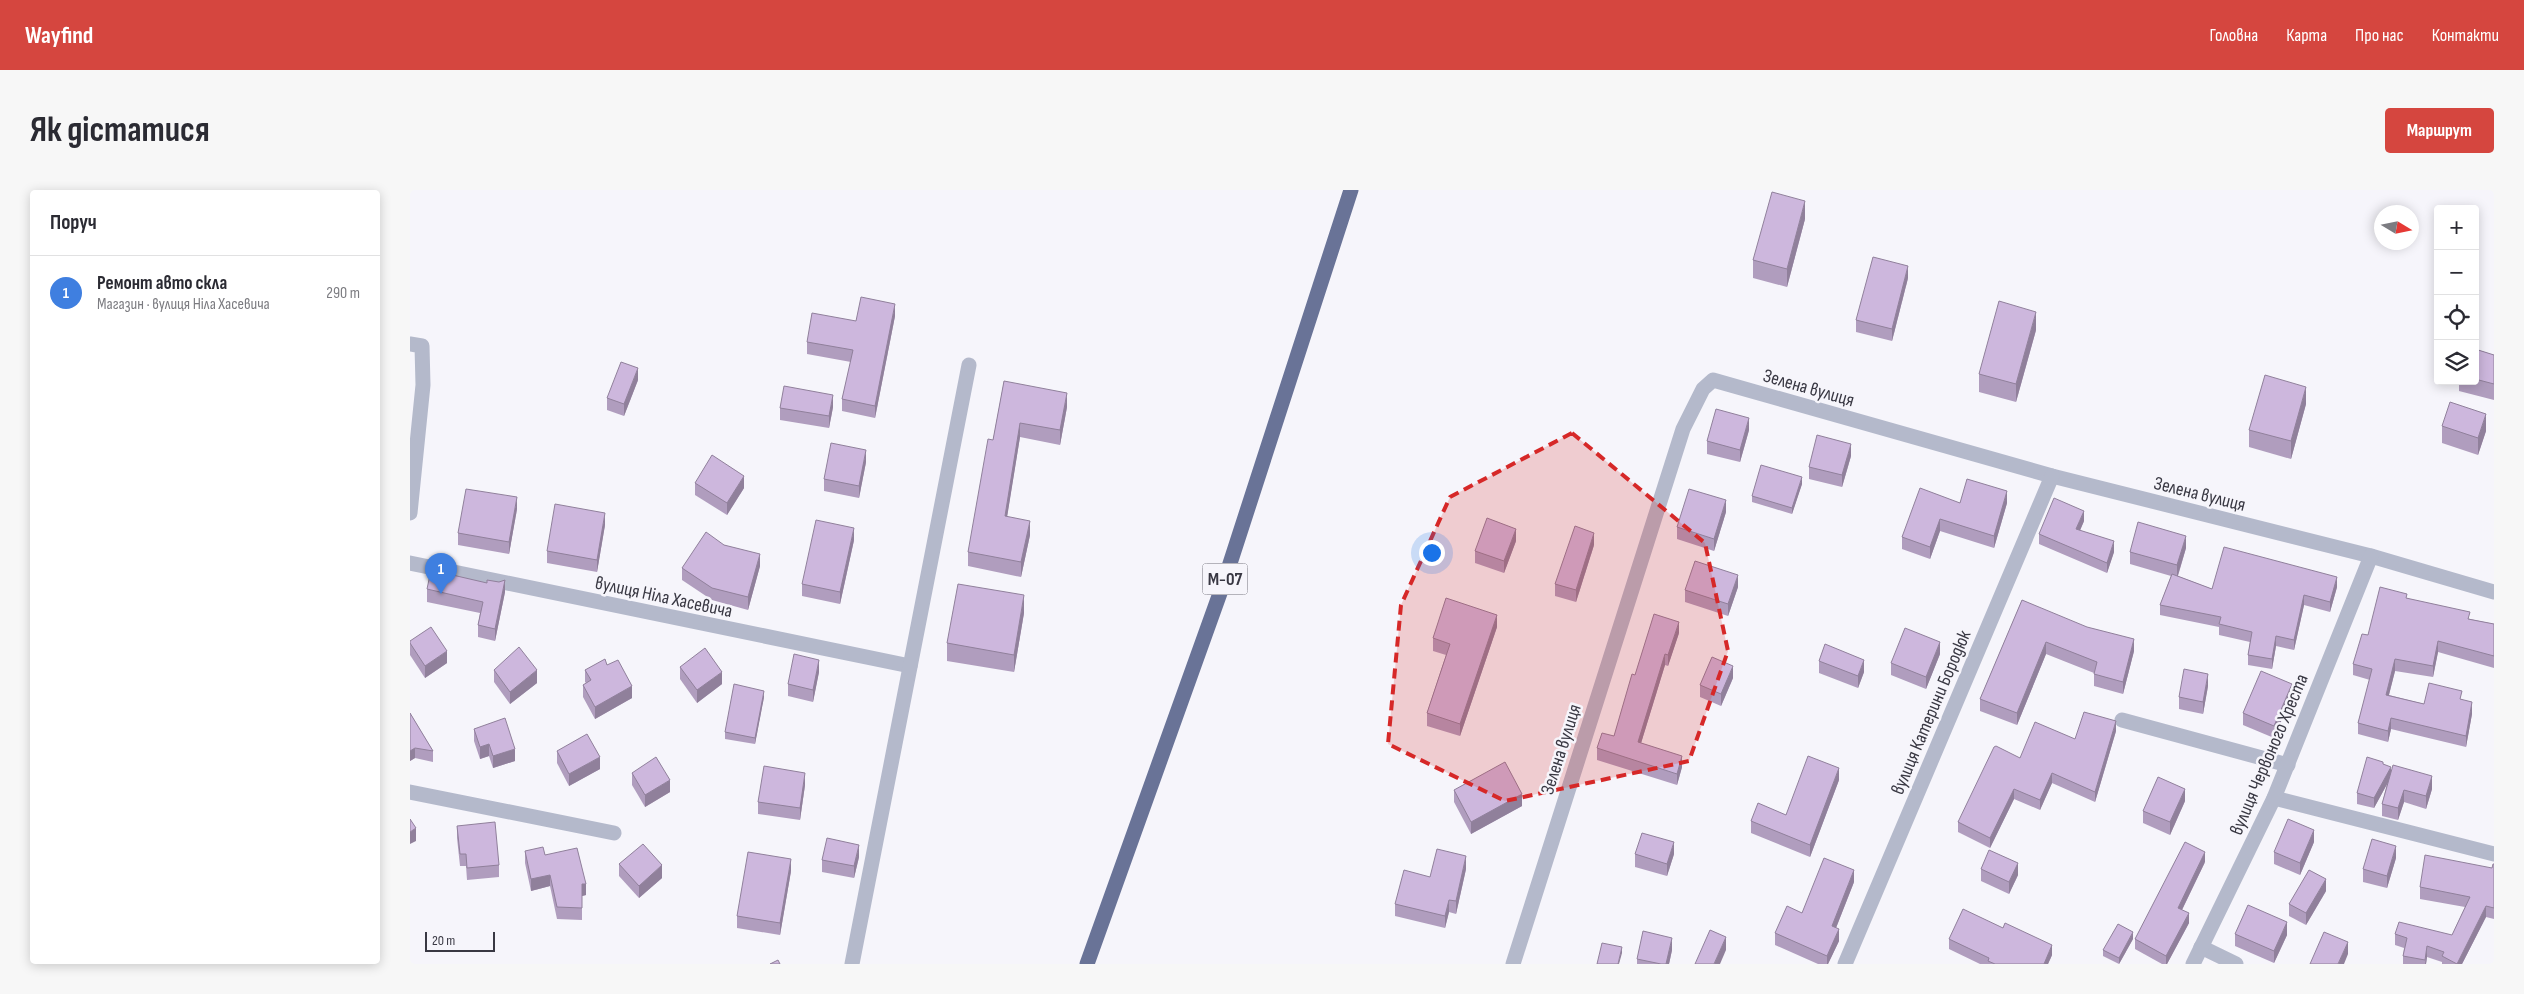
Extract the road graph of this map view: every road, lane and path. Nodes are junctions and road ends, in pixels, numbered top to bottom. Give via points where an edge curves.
1 (1351, 190) edge
2 (416, 345) edge
3 (969, 365) dead end
4 (2052, 476) junction
5 (410, 513) edge
6 (2370, 556) junction
7 (410, 563) edge
8 (2494, 592) edge
9 (910, 666) junction
10 (2122, 720) dead end
11 (2288, 765) junction
12 (410, 792) edge
13 (2274, 798) junction
14 (614, 833) dead end
15 (2494, 854) edge
16 (2201, 947) junction
17 (852, 964) edge
18 (1087, 964) edge
19 (1513, 964) edge
20 (1845, 964) edge
21 (2193, 964) edge
22 (2236, 964) edge

1 - 18 highway, М-07 via 1224,582
2 - 5 street via 424,385
3 - 9 street
4 - 6 street, Зелена вулиця
4 - 19 street, Зелена вулиця via 1713,380 1703,389 1683,430
4 - 20 street, вулиця Катерини Бородюк
6 - 8 street, Зелена вулиця
6 - 11 street, вулиця Червоного Хреста
7 - 9 street, вулиця Ніла Хасевича
9 - 17 street
10 - 11 street
11 - 13 street, вулиця Червоного Хреста
12 - 14 street
13 - 15 street
13 - 16 street, вулиця Червоного Хреста
16 - 21 street, вулиця Червоного Хреста
16 - 22 street

